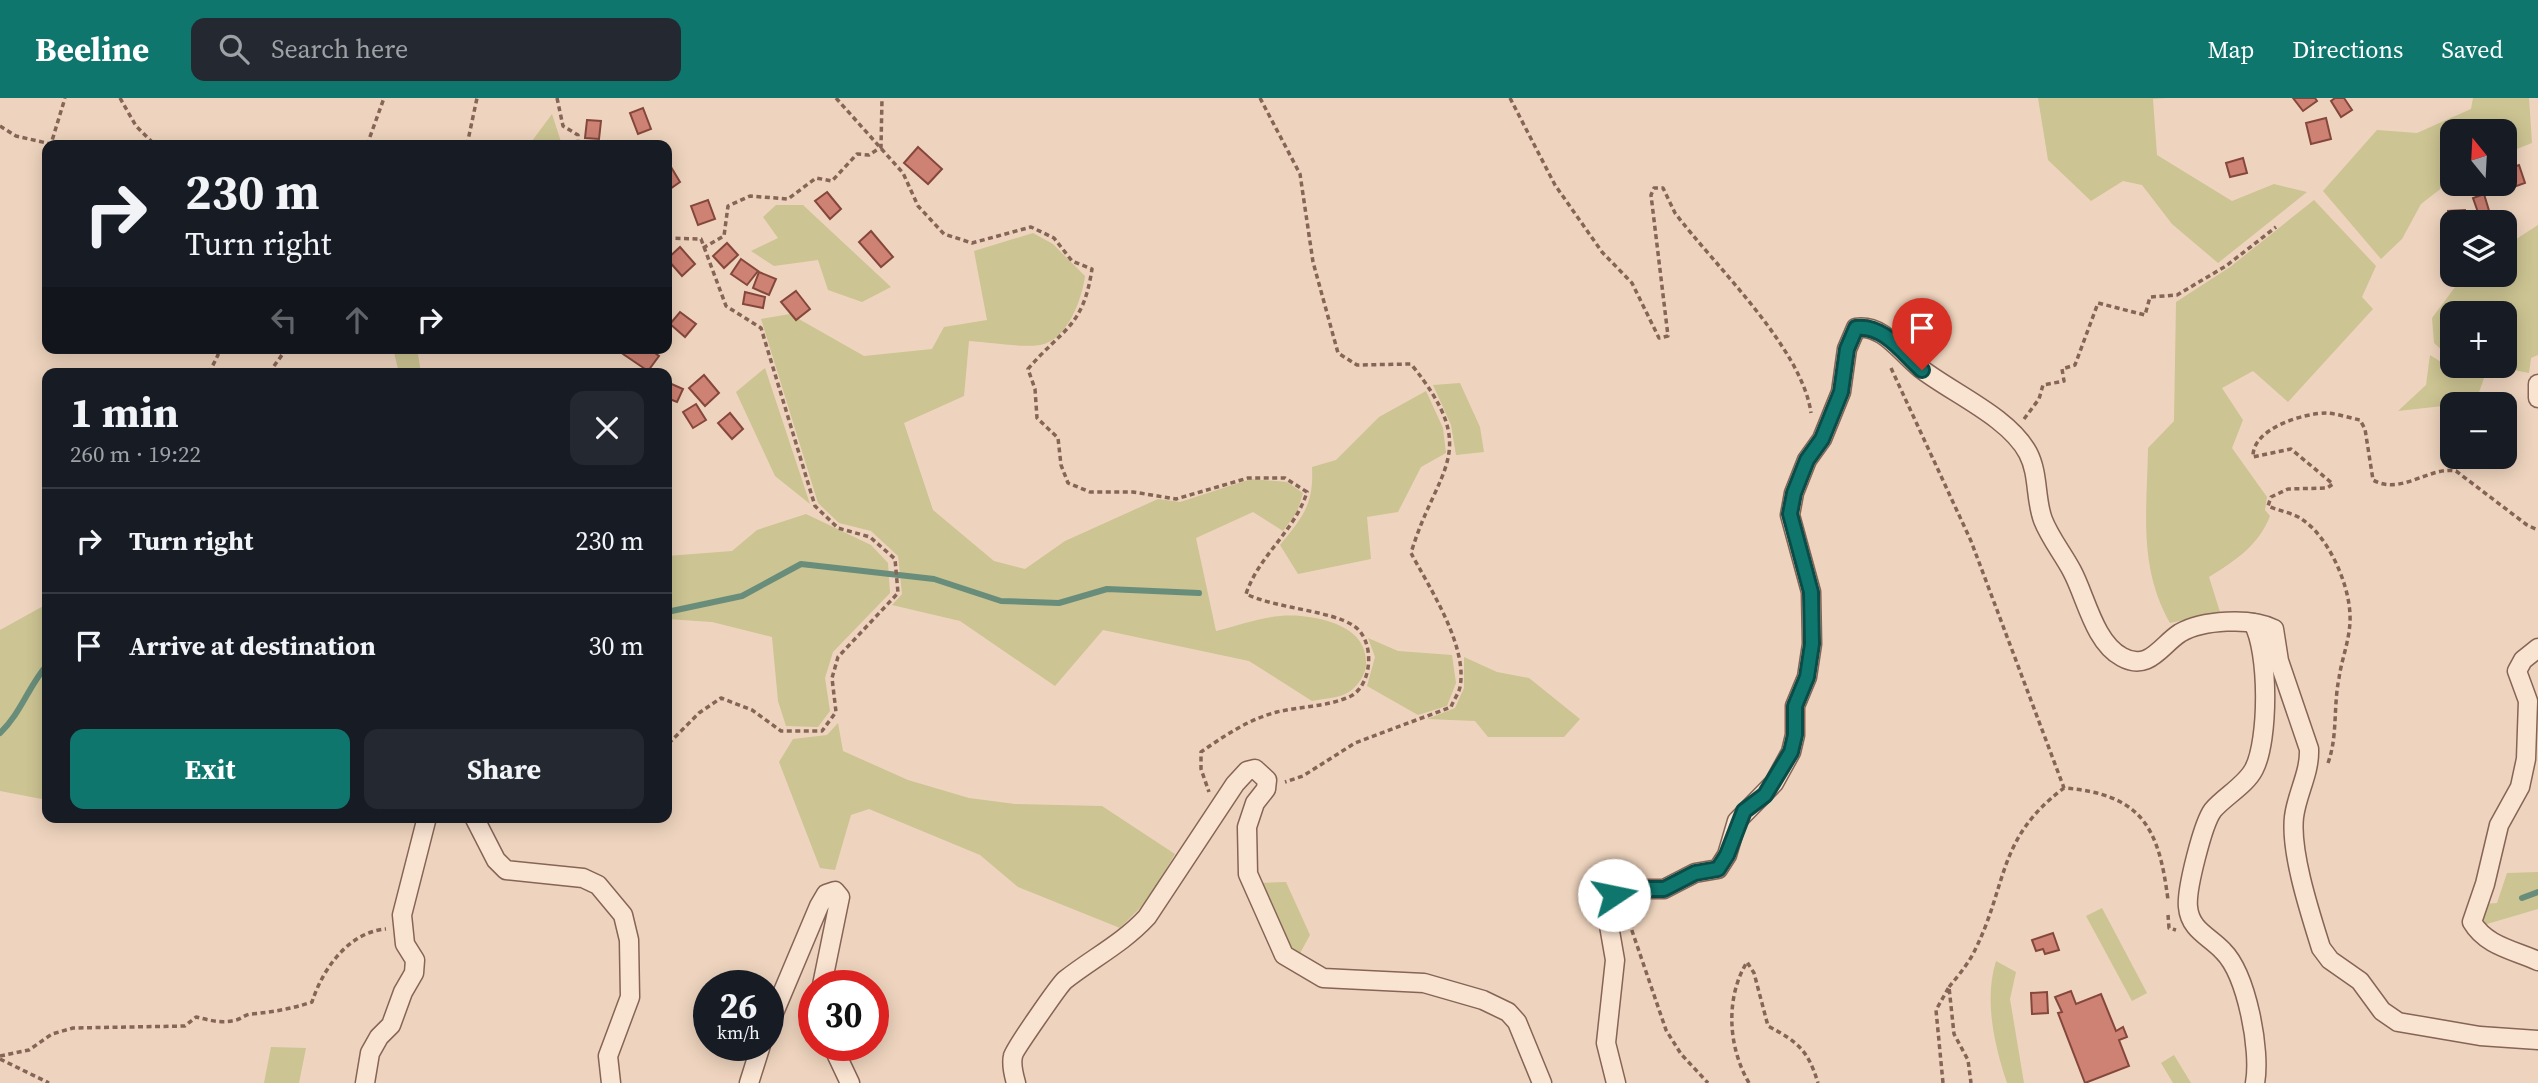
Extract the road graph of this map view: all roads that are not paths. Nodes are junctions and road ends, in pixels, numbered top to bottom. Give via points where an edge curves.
1 (2538, 384) edge
2 (2538, 398) edge
3 (2253, 623) junction
4 (2538, 648) edge
5 (425, 823) edge
6 (477, 823) edge
7 (2538, 961) edge
8 (825, 970) edge
9 (784, 988) edge
10 (2538, 1040) edge
11 (756, 1061) edge
12 (840, 1061) edge
13 (365, 1083) edge
14 (611, 1083) edge
15 (749, 1083) edge
16 (850, 1083) edge
17 (1016, 1083) edge
18 (1542, 1083) edge
19 (1616, 1083) edge
20 (2255, 1083) edge

1 - 2 street
3 - 10 street via 2274,629 2279,661 2309,749 2294,818 2295,851 2321,948 2398,1022
3 - 19 street via 2192,629 2151,658 2135,663 2120,656 2095,624 2073,571 2042,518 2039,487 2028,453 2013,435 1922,370 1878,330 1856,328 1847,349 1841,392 1822,439 1807,460 1790,514 1811,592 1812,644 1807,677 1795,706 1791,752 1769,789 1744,811 1718,869 1695,873 1664,889 1614,895 1607,914 1615,960 1606,1043
3 - 20 street via 2262,650 2263,749 2253,772 2211,812 2203,829 2188,906 2193,926 2225,953 2248,1006
4 - 7 street via 2517,671 2528,701 2529,723 2520,787 2499,825 2472,922 2479,933 2500,946
5 - 13 street via 402,915 405,944 415,960 414,973 391,1025 370,1053
6 - 14 street via 506,870 583,878 598,885 623,915 629,940 630,997 608,1056
8 - 9 street via 840,897 835,891 826,894 818,906
11 - 15 street
12 - 16 street
17 - 18 street via 1012,1058 1017,1046 1060,984 1130,936 1147,917 1216,810 1247,771 1261,772 1267,780 1247,827 1248,874 1284,955 1323,978 1424,983 1508,1012 1517,1022

